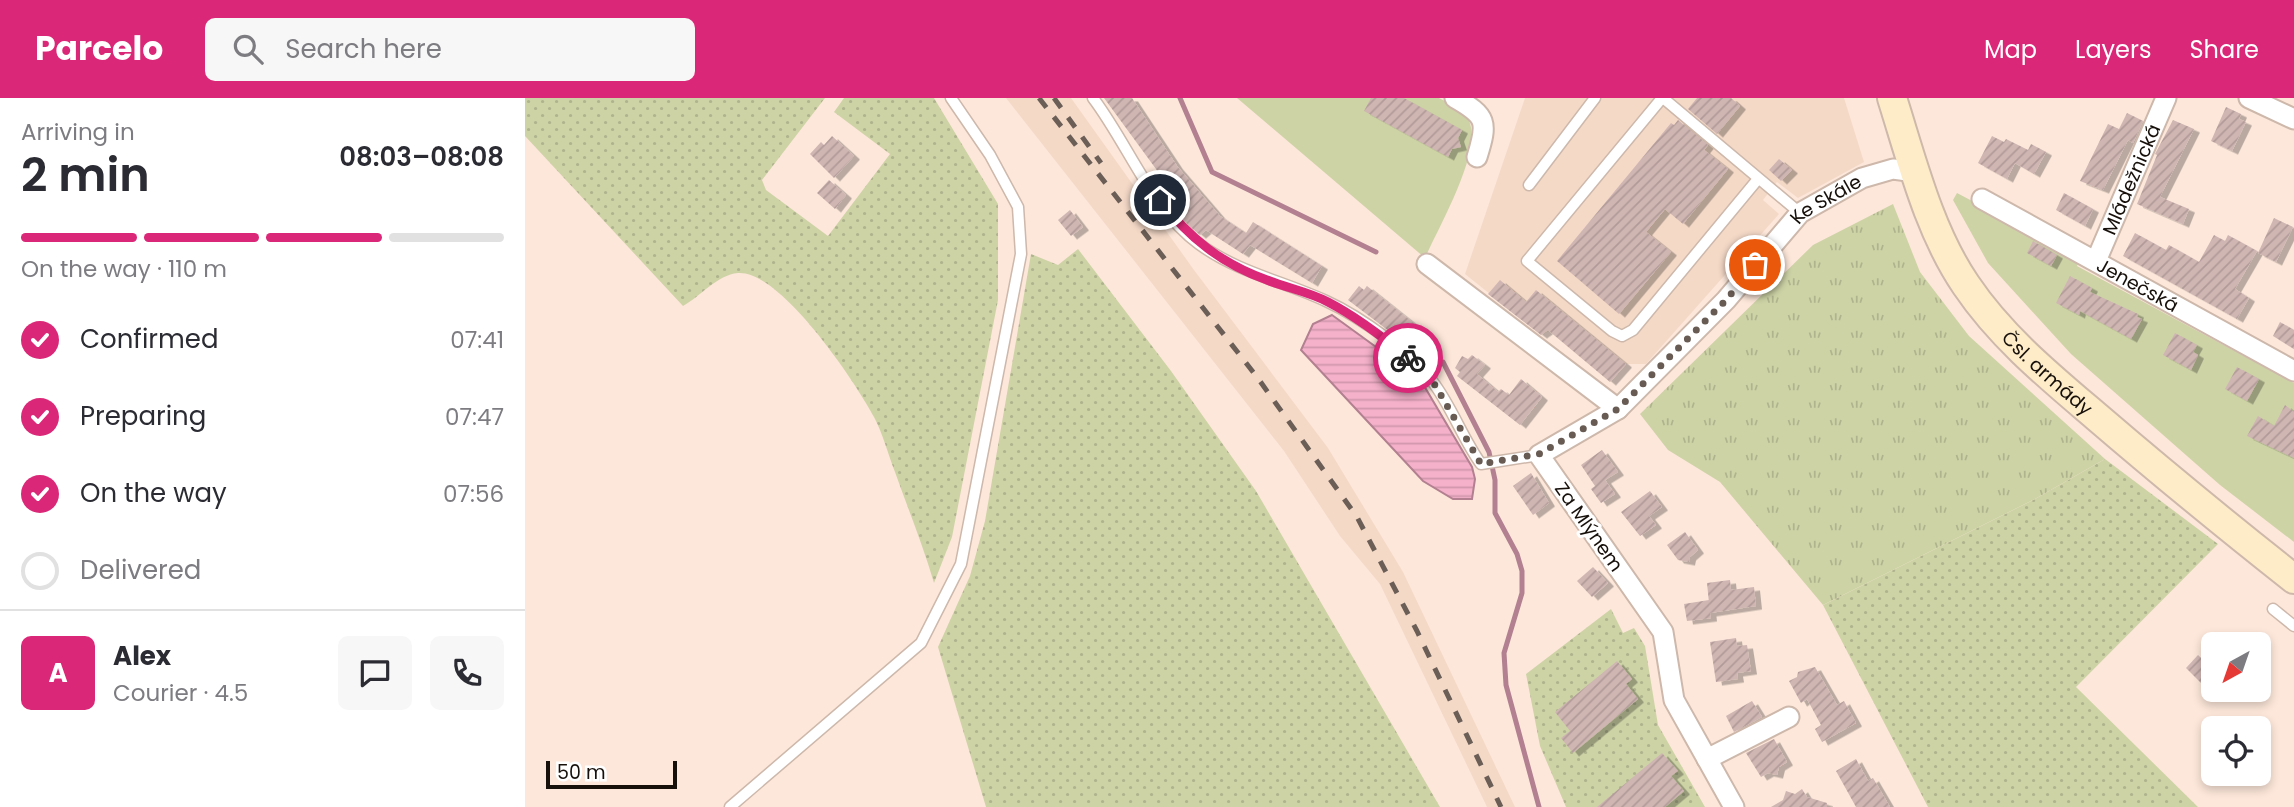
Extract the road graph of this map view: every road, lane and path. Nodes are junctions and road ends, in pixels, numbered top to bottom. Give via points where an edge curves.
1 (951, 98) edge
2 (1093, 98) edge
3 (1454, 98) edge
4 (1595, 98) edge
5 (1663, 98) edge
6 (1892, 98) edge
7 (2166, 98) edge
8 (2249, 98) edge
9 (2294, 120) edge
10 (1477, 157) dead end
11 (1915, 172) junction
12 (1758, 178) junction
13 (1529, 185) dead end
14 (1982, 199) dead end
15 (1800, 213) junction
16 (2096, 261) junction
17 (1427, 264) dead end
18 (2294, 371) edge
19 (1618, 409) junction
20 (1539, 454) junction
21 (2294, 579) edge
22 (2273, 609) dead end
23 (2294, 626) edge
24 (1789, 717) dead end
25 (1707, 759) junction
26 (730, 807) edge
27 (1734, 807) edge

1 - 26 lane via 990,155 1018,208 1021,254 961,564 921,643
2 - 20 lane via 1181,228 1199,244 1233,265 1326,300 1377,333 1424,371 1484,465
3 - 10 street via 1478,111 1486,129
4 - 13 lane
5 - 12 lane
5 - 12 lane via 1527,261 1622,336 1633,330
6 - 11 main road, Čsl. armády
7 - 16 street, Mládežnická
8 - 9 street
11 - 15 street, Ke Skále via 1892,169 1863,178
11 - 21 main road, Čsl. armády via 1944,247 1966,286 2003,332 2196,502
12 - 15 lane
14 - 16 street, Jenečská
15 - 19 street, Ke Skále via 1726,300
16 - 18 street, Jenečská
17 - 19 street
19 - 20 street, Ke Skále
20 - 25 street, Za Mlýnem via 1663,632 1674,700
22 - 23 lane
24 - 25 street
25 - 27 street, Za Mlýnem

